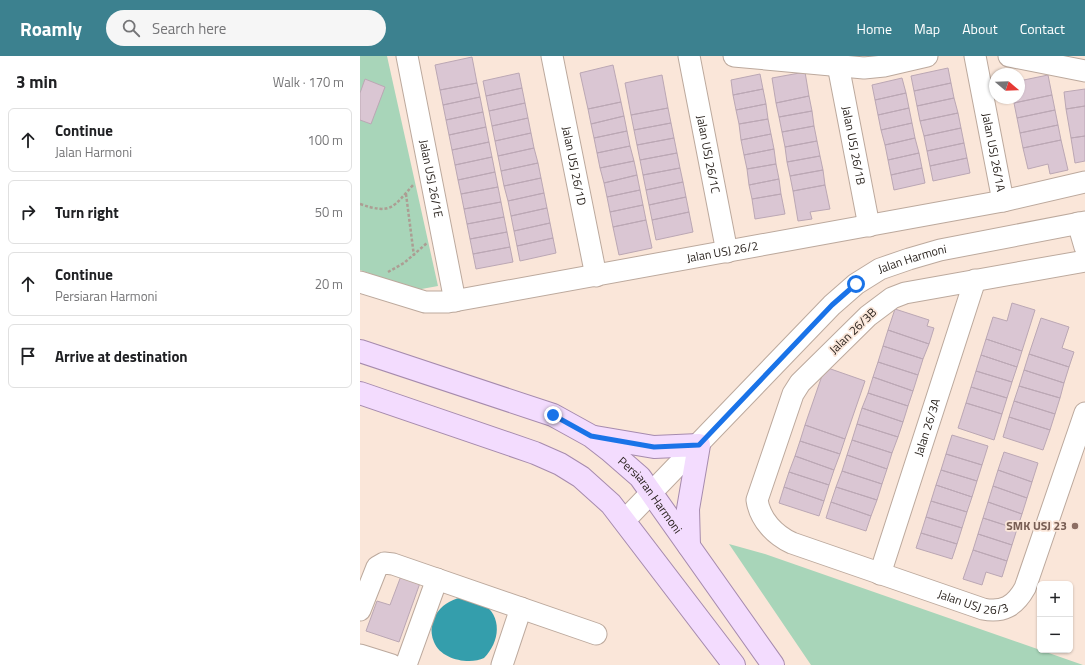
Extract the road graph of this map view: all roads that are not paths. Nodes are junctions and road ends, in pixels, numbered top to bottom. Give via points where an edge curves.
1 (407, 56) edge
2 (552, 56) edge
3 (689, 56) edge
4 (734, 56) edge
5 (927, 56) edge
6 (975, 56) edge
7 (1009, 56) edge
8 (838, 65) junction
9 (1085, 71) edge
10 (1085, 182) edge
11 (1003, 201) junction
12 (1082, 223) edge
13 (869, 226) junction
14 (1085, 247) edge
15 (727, 252) junction
16 (1085, 261) edge
17 (596, 276) junction
18 (975, 280) junction
19 (360, 282) edge
20 (455, 301) junction
21 (360, 351) edge
22 (360, 393) edge
23 (1085, 413) edge
24 (591, 436) junction
25 (699, 445) junction
26 (652, 493) junction
27 (624, 521) junction
28 (783, 539) joint
29 (689, 546) junction
30 (880, 574) junction
31 (437, 579) junction
32 (521, 608) junction
33 (360, 610) edge
34 (596, 634) dead end
35 (360, 655) edge
36 (392, 665) edge
37 (406, 665) edge
38 (502, 665) edge
39 (734, 665) edge
40 (773, 665) edge

1 - 20 street, Jalan USJ 26/1E
2 - 17 street, Jalan USJ 26/1D
3 - 15 street, Jalan USJ 26/1C
4 - 8 street
5 - 8 street via 876,68
6 - 11 street, Jalan USJ 26/1A
7 - 9 street
8 - 13 street, Jalan USJ 26/1B
10 - 11 street, Jalan USJ 26/2
11 - 13 street, Jalan USJ 26/2
12 - 14 street
12 - 25 street, Jalan Harmoni via 940,250 880,269 856,284 832,305
13 - 15 street, Jalan USJ 26/2
15 - 17 street, Jalan USJ 26/2
16 - 18 street, Jalan 26/3B
17 - 20 street, Jalan USJ 26/2
18 - 28 street, Jalan 26/3B via 905,292 892,298 868,316 800,383 790,403 757,500 758,510
18 - 30 street, Jalan 26/3A
19 - 20 street, Jalan USJ 26/2 via 425,302
21 - 24 main road, Persiaran Harmoni via 553,415
22 - 27 main road via 514,445 560,464 597,490
23 - 30 street, Jalan USJ 26/3 via 1025,588 1019,599 1011,606 994,611 983,609
24 - 25 main road via 654,447
24 - 26 main road, Persiaran Harmoni via 627,464
25 - 26 street, Jalan Harmoni
25 - 29 main road via 688,509
26 - 27 street, Jalan Harmoni
26 - 29 main road, Persiaran Harmoni
27 - 39 main road
28 - 30 street, Jalan USJ 26/3
29 - 40 main road, Persiaran Harmoni
31 - 32 street
31 - 33 street via 384,563 373,573
31 - 37 street
32 - 34 street
32 - 38 street
35 - 36 street

